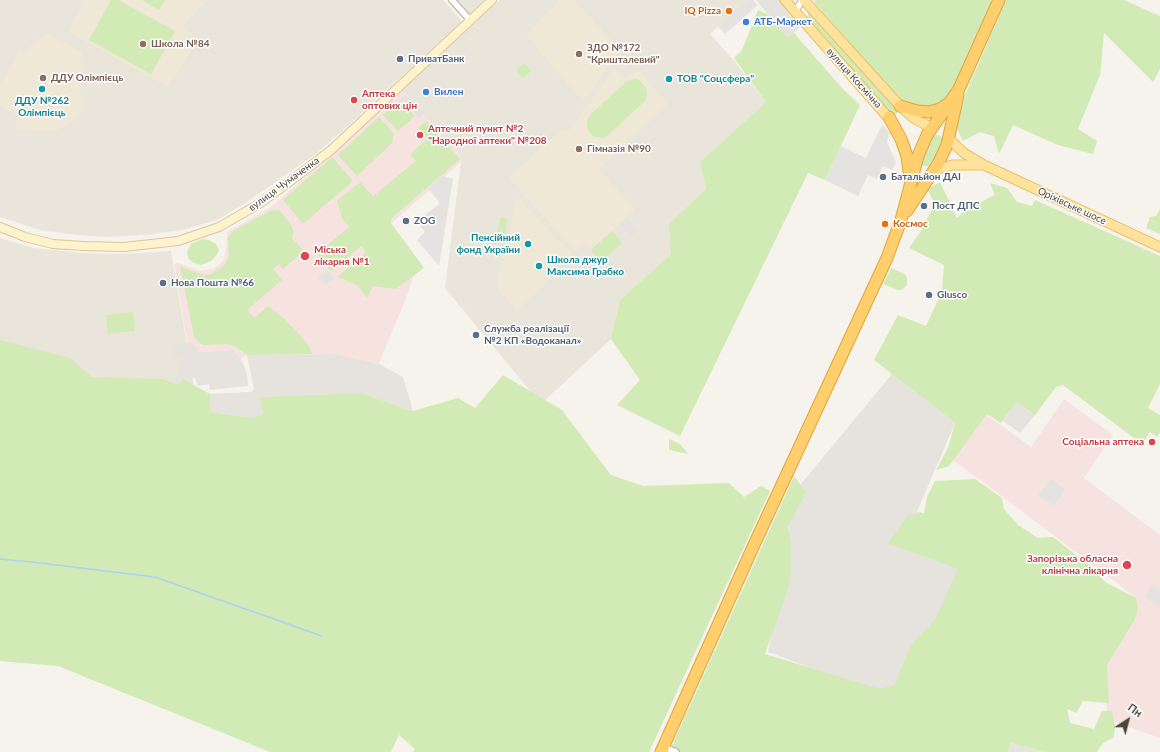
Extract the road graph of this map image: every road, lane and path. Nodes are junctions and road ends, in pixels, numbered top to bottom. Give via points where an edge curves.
1 (452, 0) edge
2 (492, 0) edge
3 (785, 0) edge
4 (803, 0) edge
5 (999, 0) edge
6 (795, 12) junction
7 (470, 20) junction
8 (959, 89) junction
9 (950, 102) junction
10 (900, 106) junction
11 (889, 117) junction
12 (932, 128) junction
13 (948, 138) junction
14 (916, 162) junction
15 (984, 165) junction
16 (935, 170) junction
17 (911, 184) junction
18 (901, 220) junction
19 (0, 227) edge
20 (1160, 247) edge
21 (662, 749) edge
22 (676, 752) edge

1 - 7 street
2 - 7 street, вулиця Чумаченка
3 - 6 main road, вулиця Космічна
4 - 6 street
4 - 10 main road, вулиця Космічна
5 - 8 highway
6 - 11 main road, вулиця Космічна
7 - 19 street, вулиця Чумаченка via 331,150 259,204 219,227 178,240 124,247 53,244
8 - 9 highway
8 - 13 highway
9 - 10 highway via 940,109 929,112
9 - 12 highway
10 - 12 main road, вулиця Космічна via 915,119
11 - 14 main road, вулиця Космічна via 903,136
11 - 17 highway via 901,139
12 - 13 highway via 941,131
12 - 14 highway
13 - 15 main road, Оріхівське шосе via 964,154
13 - 16 highway
14 - 16 highway via 923,170
14 - 17 highway
15 - 16 main road, Оріхівське шосе via 952,165
15 - 20 main road, Оріхівське шосе
16 - 18 highway
17 - 18 highway
18 - 21 highway via 887,258
21 - 22 street

